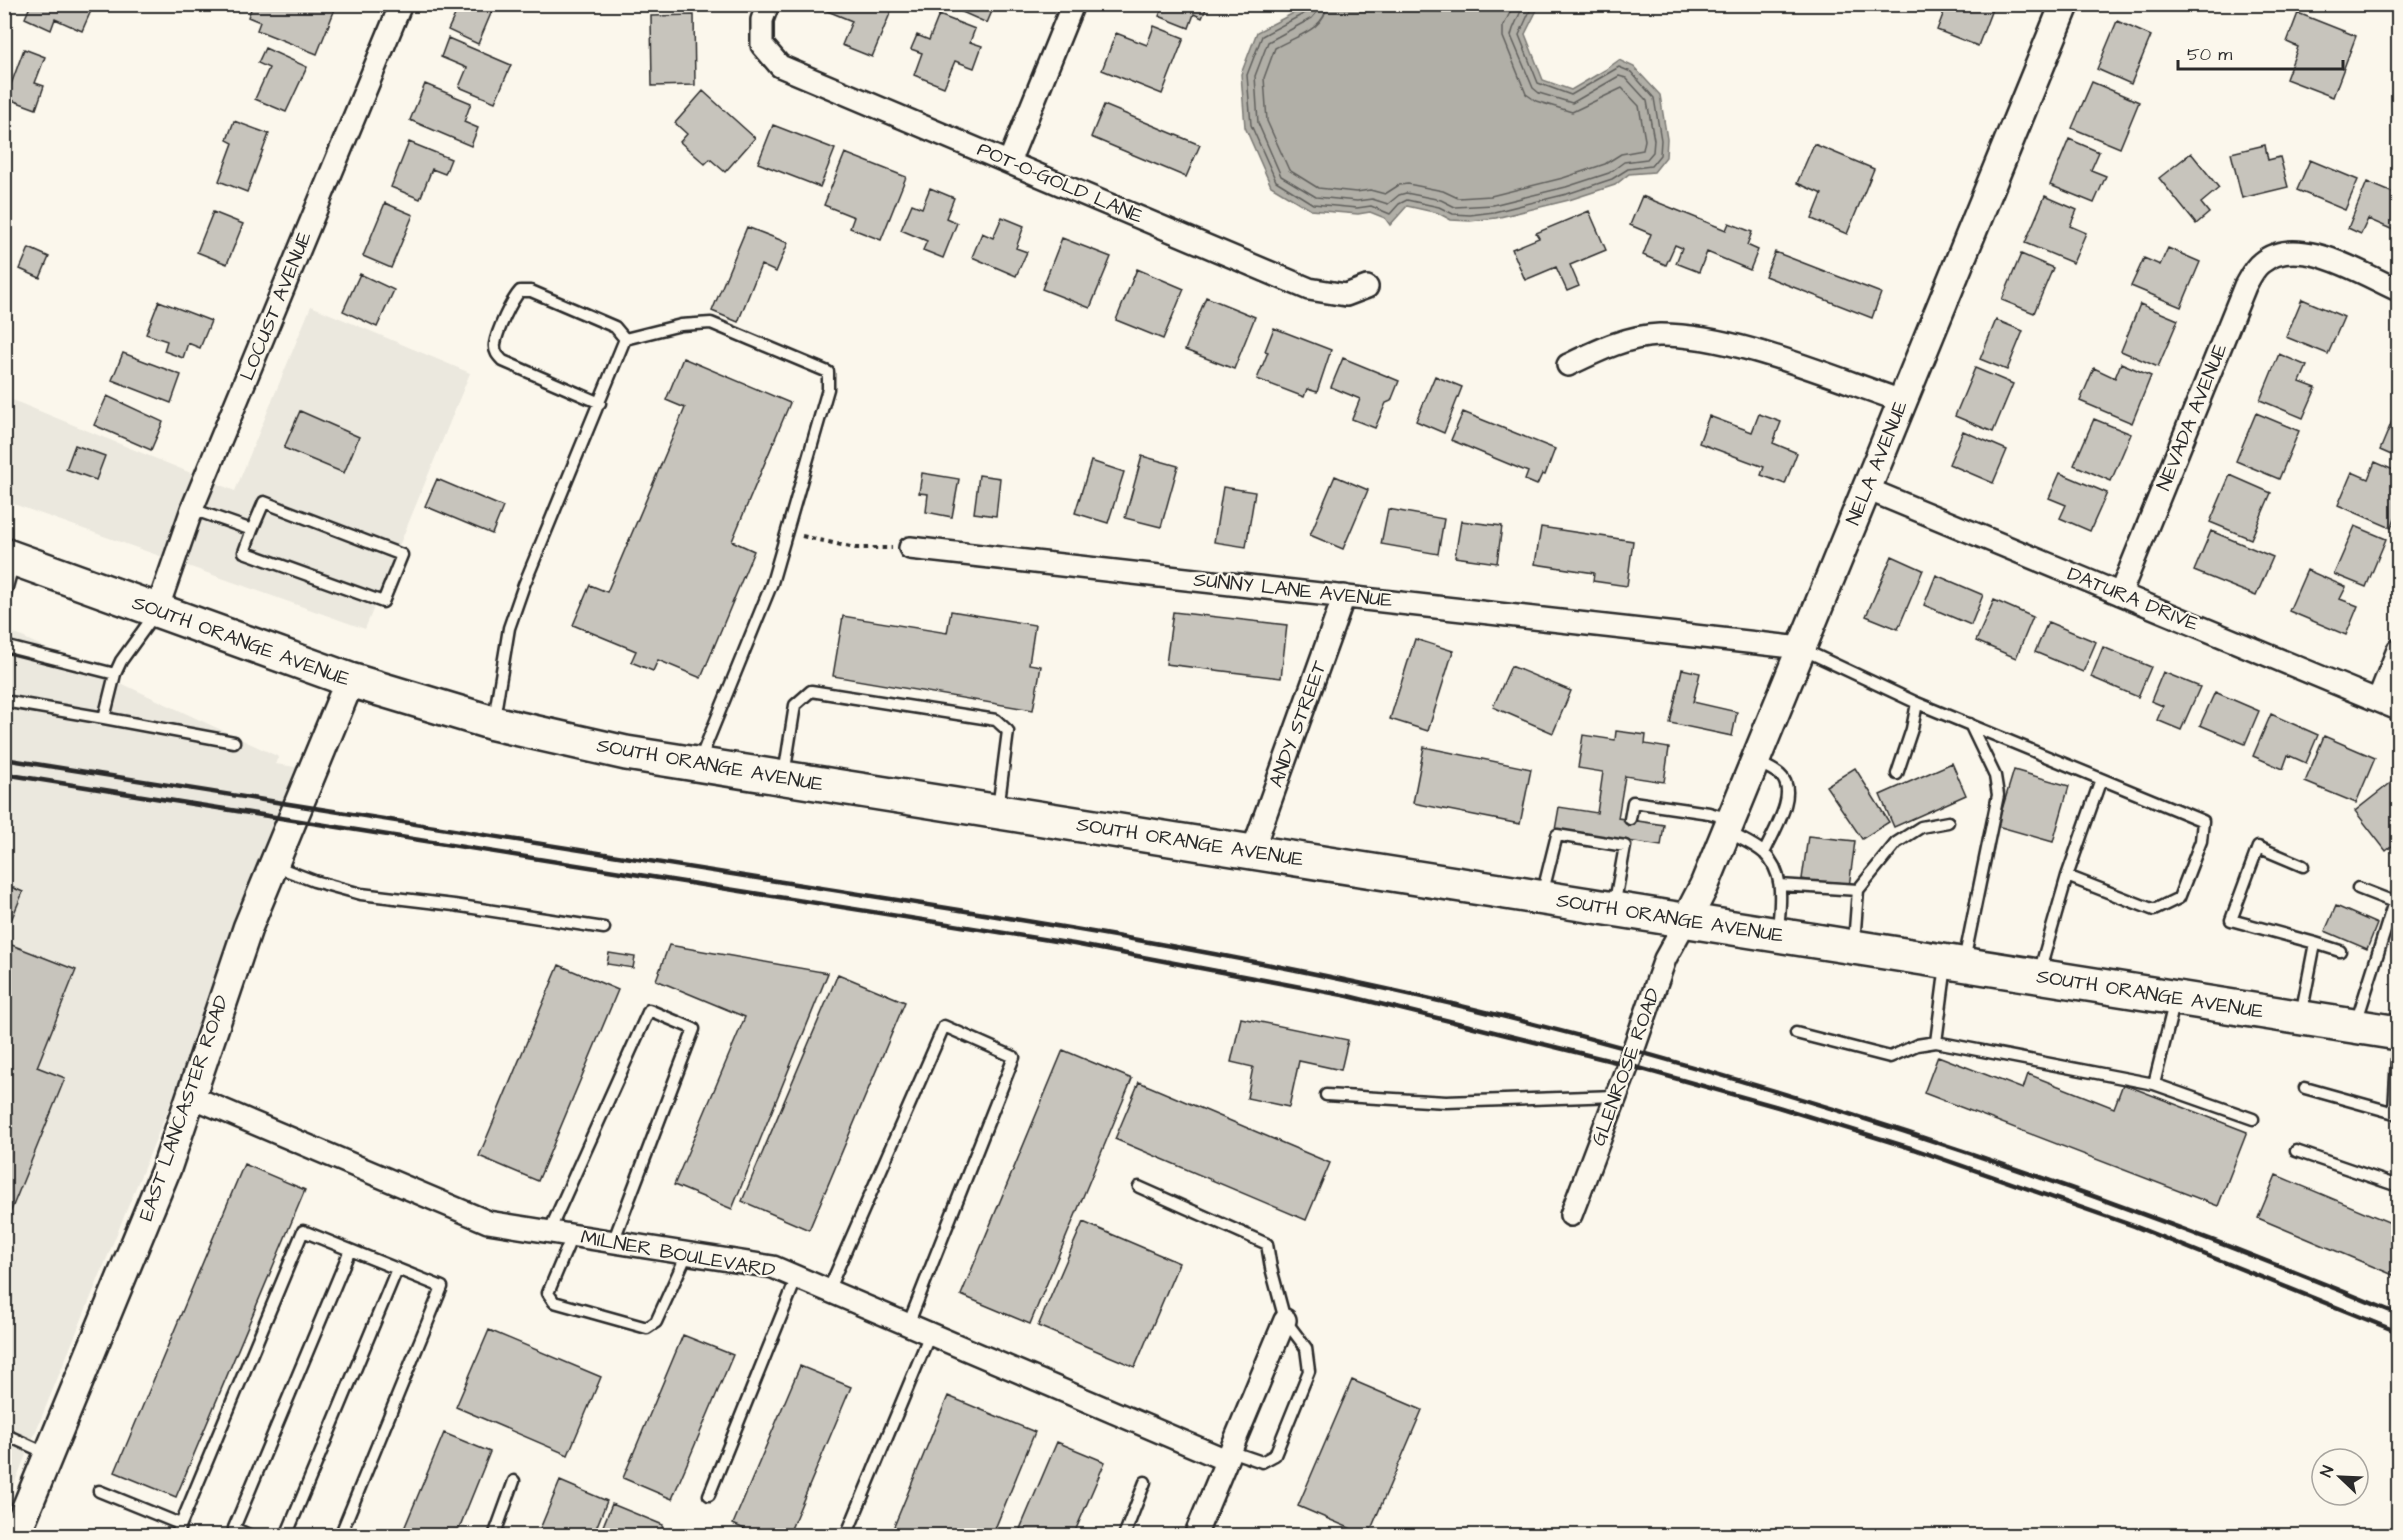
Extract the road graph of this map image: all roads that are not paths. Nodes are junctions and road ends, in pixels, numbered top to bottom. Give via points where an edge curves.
1 (400, 4) edge
2 (768, 4) edge
3 (1073, 4) edge
4 (2065, 4) edge
5 (1009, 162) junction
6 (1367, 287) dead end
7 (2398, 290) edge
8 (625, 339) junction
9 (1568, 365) dead end
10 (1902, 401) junction
11 (600, 403) junction
12 (1867, 489) junction
13 (192, 509) junction
14 (252, 530) junction
15 (909, 548) road end
16 (10, 557) edge
17 (2120, 594) junction
18 (1344, 596) junction
19 (4, 598) edge
20 (158, 610) junction
21 (4, 646) edge
22 (1801, 648) junction
23 (2398, 650) edge
24 (115, 674) junction
25 (350, 680) junction
26 (2378, 700) junction
27 (4, 701) edge
28 (1917, 703) junction
29 (2398, 709) edge
30 (104, 718) junction
31 (493, 723) junction
32 (1970, 724) junction
33 (234, 742) dead end
34 (1755, 761) junction
35 (698, 764) junction
36 (1897, 774) dead end
37 (784, 778) junction
38 (2101, 779) junction
39 (997, 812) junction
40 (1630, 819) dead end
41 (1948, 822) dead end
42 (1729, 825) junction
43 (1252, 852) junction
44 (1764, 853) junction
45 (273, 866) junction
46 (2304, 866) dead end
47 (2067, 876) junction
48 (1780, 885) junction
49 (2358, 888) dead end
50 (1858, 890) junction
51 (1541, 898) junction
52 (1614, 909) junction
53 (1686, 921) junction
54 (604, 928) dead end
55 (1778, 935) junction
56 (2315, 943) junction
57 (1853, 947) junction
58 (2340, 951) dead end
59 (1955, 963) junction
60 (2038, 976) junction
61 (2175, 998) junction
62 (2300, 1018) junction
63 (2355, 1026) junction
64 (1797, 1033) dead end
65 (2398, 1034) edge
66 (2398, 1039) edge
67 (1936, 1042) junction
68 (2154, 1084) junction
69 (2305, 1088) dead end
70 (1326, 1095) dead end
71 (190, 1096) junction
72 (1616, 1096) junction
73 (2396, 1113) edge
74 (2253, 1119) dead end
75 (2296, 1151) dead end
76 (2398, 1186) edge
77 (1138, 1187) dead end
78 (1571, 1215) dead end
79 (549, 1232) junction
80 (572, 1236) junction
81 (613, 1242) junction
82 (350, 1250) junction
83 (687, 1254) junction
84 (397, 1269) junction
85 (797, 1277) junction
86 (828, 1291) junction
87 (1285, 1320) junction
88 (908, 1325) junction
89 (930, 1334) junction
90 (4, 1434) edge
91 (48, 1454) junction
92 (1228, 1456) junction
93 (514, 1481) dead end
94 (1145, 1482) dead end
95 (99, 1491) dead end
96 (709, 1495) dead end
97 (180, 1524) junction
98 (20, 1534) edge
99 (176, 1536) edge
100 (251, 1536) edge
101 (286, 1536) edge
102 (340, 1536) edge
103 (494, 1536) edge
104 (846, 1536) edge
105 (1124, 1536) edge
106 (1196, 1536) edge

1 - 13 street, LOCUST AVENUE
2 - 5 street, POT-O-GOLD LANE via 762,20 762,45 780,66
3 - 5 street
4 - 10 street, NELA AVENUE
5 - 6 street, POT-O-GOLD LANE via 1309,289 1346,295
7 - 17 street, NEVADA AVENUE via 2301,250 2280,253 2260,263 2245,286
8 - 11 lane
8 - 11 lane via 615,327 531,291 520,291 495,344 503,361
8 - 35 lane via 711,323 828,372 828,389 772,583
9 - 10 street via 1610,345 1629,341 1658,335 1698,338 1764,354
10 - 12 street, NELA AVENUE
11 - 31 lane via 509,628
12 - 17 street, DATURA DRIVE
12 - 22 street, NELA AVENUE
13 - 14 lane
13 - 20 street, LOCUST AVENUE
14 - 14 lane via 244,552 382,602 402,555 264,502
15 - 18 street, SUNNY LANE AVENUE
16 - 19 lane
16 - 20 main road, SOUTH ORANGE AVENUE
17 - 26 street, DATURA DRIVE
18 - 22 street, SUNNY LANE AVENUE
18 - 43 street, ANDY STREET
20 - 24 lane
20 - 25 main road, SOUTH ORANGE AVENUE
21 - 24 lane
22 - 28 lane
22 - 34 street, NELA AVENUE
23 - 26 street
24 - 30 lane
25 - 31 main road, SOUTH ORANGE AVENUE
25 - 45 street, EAST LANCASTER ROAD
26 - 29 street, DATURA DRIVE
27 - 30 lane
28 - 32 lane
28 - 36 lane
30 - 33 lane
31 - 35 main road, SOUTH ORANGE AVENUE via 626,753
32 - 38 lane
32 - 59 lane via 1995,776 1998,795 1981,883
34 - 42 street, NELA AVENUE
34 - 44 lane via 1782,775 1787,790 1786,805
35 - 37 main road, SOUTH ORANGE AVENUE
37 - 39 main road, SOUTH ORANGE AVENUE
37 - 39 lane via 795,705 812,691 950,712 996,720 1008,731
38 - 47 lane
38 - 47 lane via 2203,821 2201,841 2179,898 2154,910
39 - 43 main road, SOUTH ORANGE AVENUE
40 - 42 lane via 1633,802 1709,813
41 - 50 lane via 1921,827 1896,843
42 - 44 lane
42 - 53 street, NELA AVENUE
43 - 51 main road, SOUTH ORANGE AVENUE
44 - 48 lane via 1779,875
45 - 54 lane via 362,894
45 - 71 street, EAST LANCASTER ROAD
46 - 56 lane via 2258,847 2231,920
47 - 60 lane
48 - 50 lane
48 - 55 lane
49 - 63 lane via 2394,902
50 - 57 lane
51 - 52 main road, SOUTH ORANGE AVENUE
51 - 52 lane via 1557,835 1625,844
52 - 53 main road, SOUTH ORANGE AVENUE
53 - 55 main road, SOUTH ORANGE AVENUE
53 - 72 street, GLENROSE ROAD via 1665,959
55 - 57 main road, SOUTH ORANGE AVENUE
56 - 58 lane
56 - 62 lane
57 - 59 main road, SOUTH ORANGE AVENUE
59 - 60 main road, SOUTH ORANGE AVENUE
59 - 67 lane
60 - 61 main road, SOUTH ORANGE AVENUE
61 - 62 main road, SOUTH ORANGE AVENUE
61 - 68 lane
62 - 63 main road, SOUTH ORANGE AVENUE
63 - 65 main road, SOUTH ORANGE AVENUE
64 - 67 lane via 1890,1057 1917,1045
66 - 73 lane
67 - 68 lane
68 - 74 lane
69 - 73 lane
70 - 72 lane via 1446,1102
71 - 79 street, MILNER BOULEVARD via 488,1222
71 - 91 street, EAST LANCASTER ROAD via 167,1167
72 - 78 street, GLENROSE ROAD
75 - 76 lane
77 - 87 lane via 1267,1244
79 - 80 street, MILNER BOULEVARD
79 - 81 lane via 649,1010 694,1029
80 - 81 street, MILNER BOULEVARD
80 - 83 lane via 548,1293 554,1302 647,1328 656,1322
81 - 83 street, MILNER BOULEVARD
82 - 84 lane
82 - 97 lane via 303,1231
82 - 100 lane via 234,1528
83 - 85 street, MILNER BOULEVARD via 773,1267
84 - 101 lane
84 - 102 lane via 442,1287
85 - 86 street, MILNER BOULEVARD
85 - 96 lane
86 - 88 street, MILNER BOULEVARD
86 - 88 lane via 944,1026 1014,1057
87 - 92 street
87 - 92 lane via 1306,1348 1309,1371 1275,1455 1262,1462
88 - 89 street, MILNER BOULEVARD
89 - 92 street, MILNER BOULEVARD
89 - 104 lane
90 - 91 lane
91 - 98 street, EAST LANCASTER ROAD
92 - 106 street
93 - 103 lane
94 - 105 lane
95 - 97 lane
97 - 99 lane

